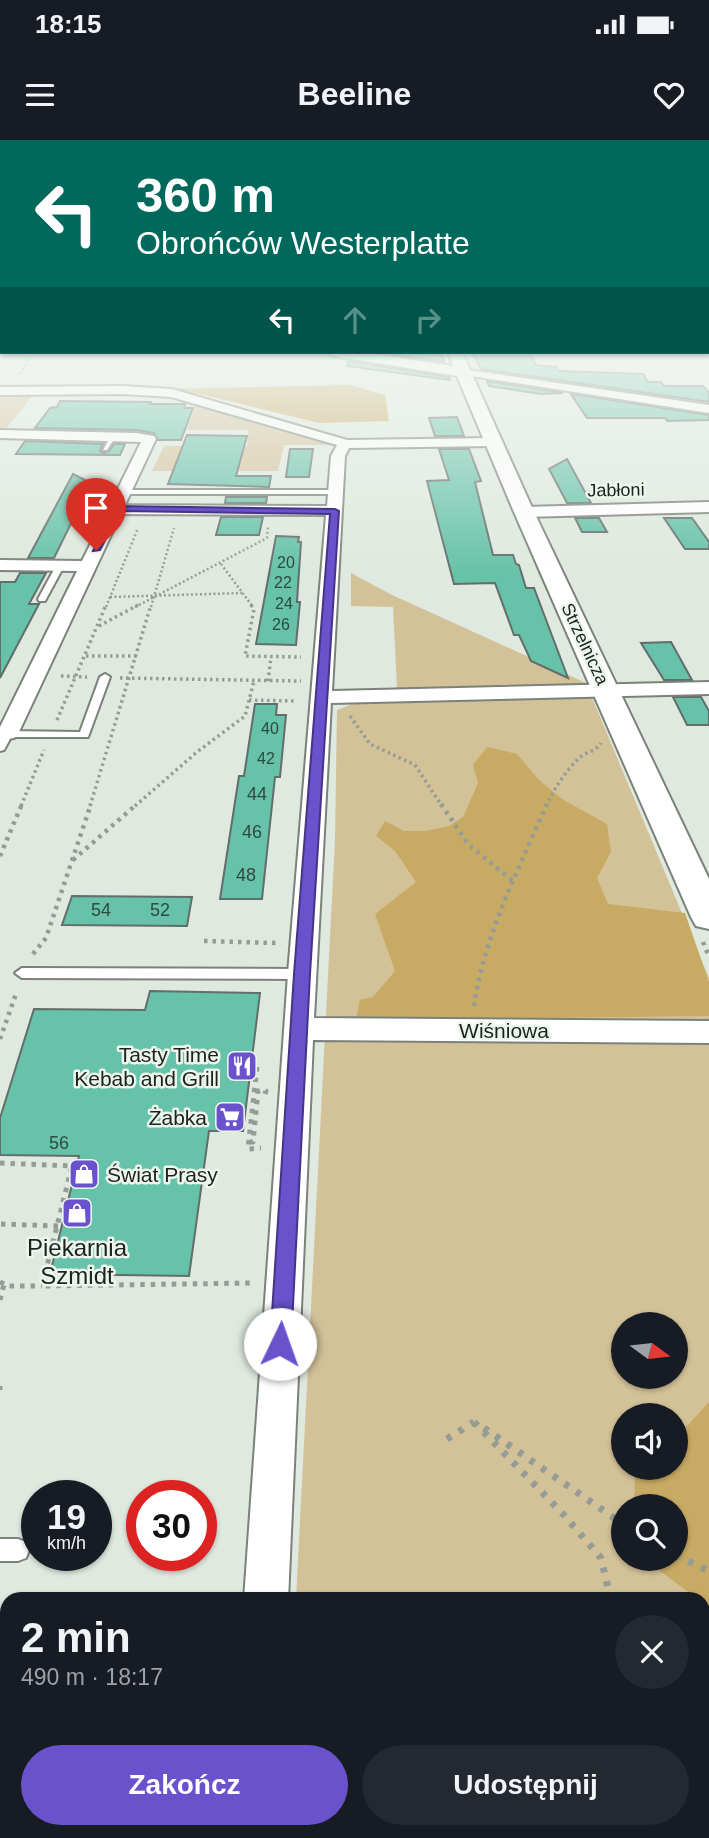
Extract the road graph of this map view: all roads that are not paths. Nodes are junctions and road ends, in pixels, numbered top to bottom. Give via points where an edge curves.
1 (255, 416) edge
2 (482, 416) edge
3 (0, 434) edge
4 (113, 436) junction
5 (494, 442) junction
6 (345, 444) junction
7 (105, 449) dead end
8 (125, 492) junction
9 (335, 492) junction
10 (709, 507) edge
11 (117, 509) junction
12 (335, 511) junction
13 (524, 512) junction
14 (0, 565) edge
15 (60, 566) junction
16 (88, 566) junction
17 (42, 599) dead end
18 (105, 677) road end
19 (709, 688) edge
20 (607, 691) junction
21 (323, 698) junction
22 (2, 738) edge
23 (709, 917) edge
24 (22, 974) road end
25 (302, 974) junction
26 (299, 1029) junction
27 (709, 1032) edge
28 (266, 1592) edge

1 - 6 street
2 - 5 street, Strzelnicza
3 - 4 street
4 - 7 lane
4 - 8 street via 149,439
5 - 6 street
5 - 13 street, Strzelnicza
6 - 9 street via 338,453
8 - 9 lane
8 - 11 street
9 - 12 street
10 - 13 street, Jabłoni
11 - 12 street
11 - 16 street
12 - 21 street
13 - 20 street, Strzelnicza
14 - 15 street
15 - 16 street
15 - 17 lane
16 - 22 street
18 - 22 lane via 84,735
19 - 20 street
20 - 21 street
20 - 23 street, Strzelnicza
21 - 25 street
24 - 25 lane
25 - 26 street
26 - 27 street, Wiśniowa
26 - 28 street

